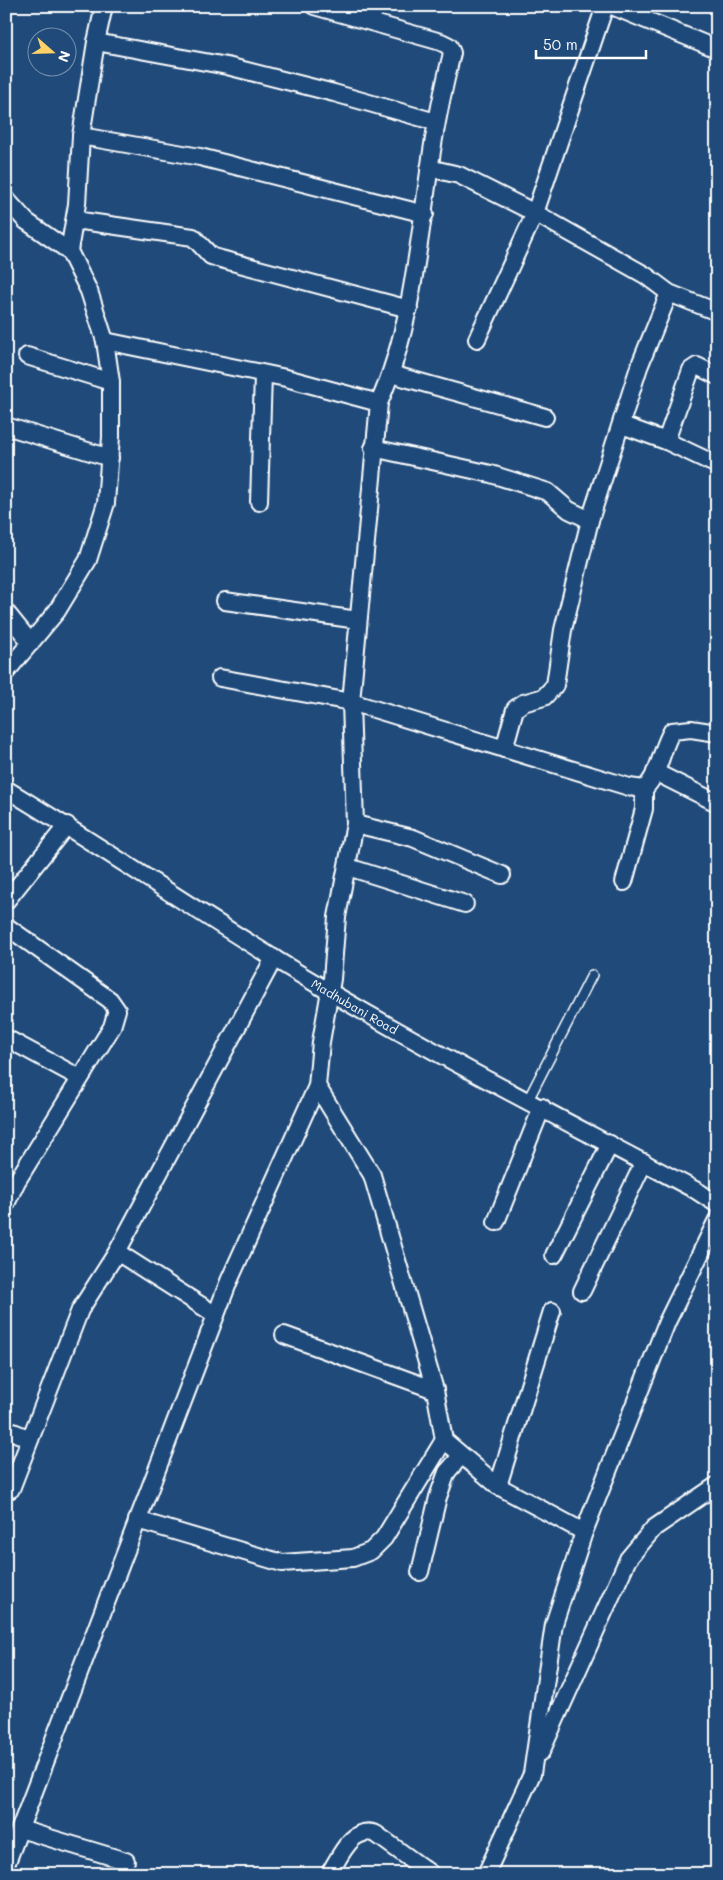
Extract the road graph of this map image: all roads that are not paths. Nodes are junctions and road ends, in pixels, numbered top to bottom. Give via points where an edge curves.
1 (104, 6) edge
2 (314, 6) edge
3 (605, 6) edge
4 (612, 6) edge
5 (373, 14) edge
6 (96, 42) junction
7 (717, 49) edge
8 (436, 122) junction
9 (81, 136) junction
10 (429, 168) junction
11 (6, 199) edge
12 (535, 213) junction
13 (425, 214) junction
14 (75, 220) junction
15 (69, 251) junction
16 (669, 293) junction
17 (409, 309) junction
18 (717, 312) edge
19 (477, 339) dead end
20 (105, 341) junction
21 (27, 356) dead end
22 (392, 374) junction
23 (263, 375) junction
24 (717, 376) edge
25 (111, 382) junction
26 (379, 403) junction
27 (545, 417) dead end
28 (622, 425) junction
29 (6, 426) edge
30 (666, 441) junction
31 (373, 448) junction
32 (110, 458) junction
33 (717, 465) edge
34 (259, 502) dead end
35 (590, 520) junction
36 (225, 601) dead end
37 (6, 612) edge
38 (358, 620) junction
39 (31, 643) junction
40 (6, 672) edge
41 (220, 678) dead end
42 (351, 702) junction
43 (717, 734) edge
44 (504, 749) junction
45 (655, 772) junction
46 (6, 789) edge
47 (644, 789) junction
48 (717, 803) edge
49 (355, 824) junction
50 (67, 825) junction
51 (348, 867) junction
52 (502, 875) dead end
53 (624, 882) dead end
54 (6, 901) edge
55 (465, 904) dead end
56 (6, 926) edge
57 (274, 958) junction
58 (592, 975) dead end
59 (330, 991) junction
60 (6, 1038) edge
61 (80, 1078) junction
62 (317, 1086) junction
63 (535, 1104) junction
64 (610, 1144) junction
65 (644, 1162) junction
66 (12, 1178) edge
67 (6, 1204) edge
68 (717, 1204) edge
69 (717, 1220) edge
70 (496, 1222) dead end
71 (117, 1252) junction
72 (554, 1255) dead end
73 (582, 1291) dead end
74 (552, 1311) dead end
75 (216, 1315) junction
76 (284, 1335) dead end
77 (435, 1390) junction
78 (6, 1429) edge
79 (30, 1439) junction
80 (444, 1440) junction
81 (461, 1456) junction
82 (717, 1485) edge
83 (498, 1486) junction
84 (11, 1489) dead end
85 (137, 1520) junction
86 (584, 1532) junction
87 (420, 1572) dead end
88 (532, 1774) junction
89 (20, 1829) junction
90 (126, 1860) dead end
91 (6, 1865) edge
92 (329, 1874) edge
93 (431, 1874) edge
94 (486, 1874) edge

1 - 6 street
2 - 5 street
3 - 12 street
4 - 7 street
5 - 8 street via 449,46 452,53
6 - 8 street via 227,66
6 - 9 street
8 - 10 street
9 - 13 street via 200,157
9 - 14 street
10 - 12 street via 459,175
10 - 13 street
11 - 15 street via 26,221
12 - 16 street via 645,275
12 - 19 street
13 - 17 street
14 - 15 street
14 - 17 street via 193,237 217,258
15 - 20 street via 89,291
16 - 18 street
16 - 28 street via 639,367
17 - 22 street
20 - 23 street
20 - 25 street
21 - 25 street
22 - 26 street
22 - 27 street
23 - 26 street
23 - 34 street
24 - 30 street via 697,366 691,370
25 - 32 street
26 - 31 street
28 - 30 street
28 - 35 street
29 - 32 street
30 - 33 street
31 - 35 street via 491,474 548,492 569,510
31 - 38 street
32 - 39 street via 106,503 88,560 57,611
35 - 44 street via 563,630 555,685 544,697 523,703 515,710
36 - 38 street
37 - 39 street
38 - 42 street
39 - 40 street
41 - 42 street
42 - 44 street
42 - 49 street
43 - 45 street via 691,729 672,731
44 - 47 street
45 - 47 street via 653,780
45 - 48 street
46 - 50 street, Madhubani Road
47 - 53 street via 644,809
49 - 51 street
49 - 52 street via 414,838
50 - 54 street
50 - 57 street, Madhubani Road
51 - 55 street
51 - 59 street via 337,917
56 - 61 street via 115,1005 116,1017
57 - 59 street, Madhubani Road
57 - 71 street
58 - 63 lane
59 - 62 street
59 - 63 street, Madhubani Road
60 - 61 street
61 - 66 street
62 - 75 street
62 - 77 street via 372,1175
63 - 64 street, Madhubani Road
63 - 70 street
64 - 65 street, Madhubani Road
64 - 72 street
65 - 68 street, Madhubani Road
65 - 73 street
66 - 67 street
69 - 86 street via 667,1322
71 - 75 street
71 - 79 street via 80,1310
74 - 83 street
75 - 85 street
76 - 77 street
77 - 80 street
78 - 79 street
79 - 84 street
80 - 81 street
80 - 85 street via 384,1538 371,1551 353,1558 282,1563
81 - 83 street
81 - 87 street via 447,1472 438,1497
82 - 88 street via 654,1528 628,1559
83 - 86 street
85 - 89 street
86 - 88 street via 554,1624
88 - 94 street
89 - 90 street
89 - 91 street
92 - 93 street via 351,1840 362,1832 370,1831

